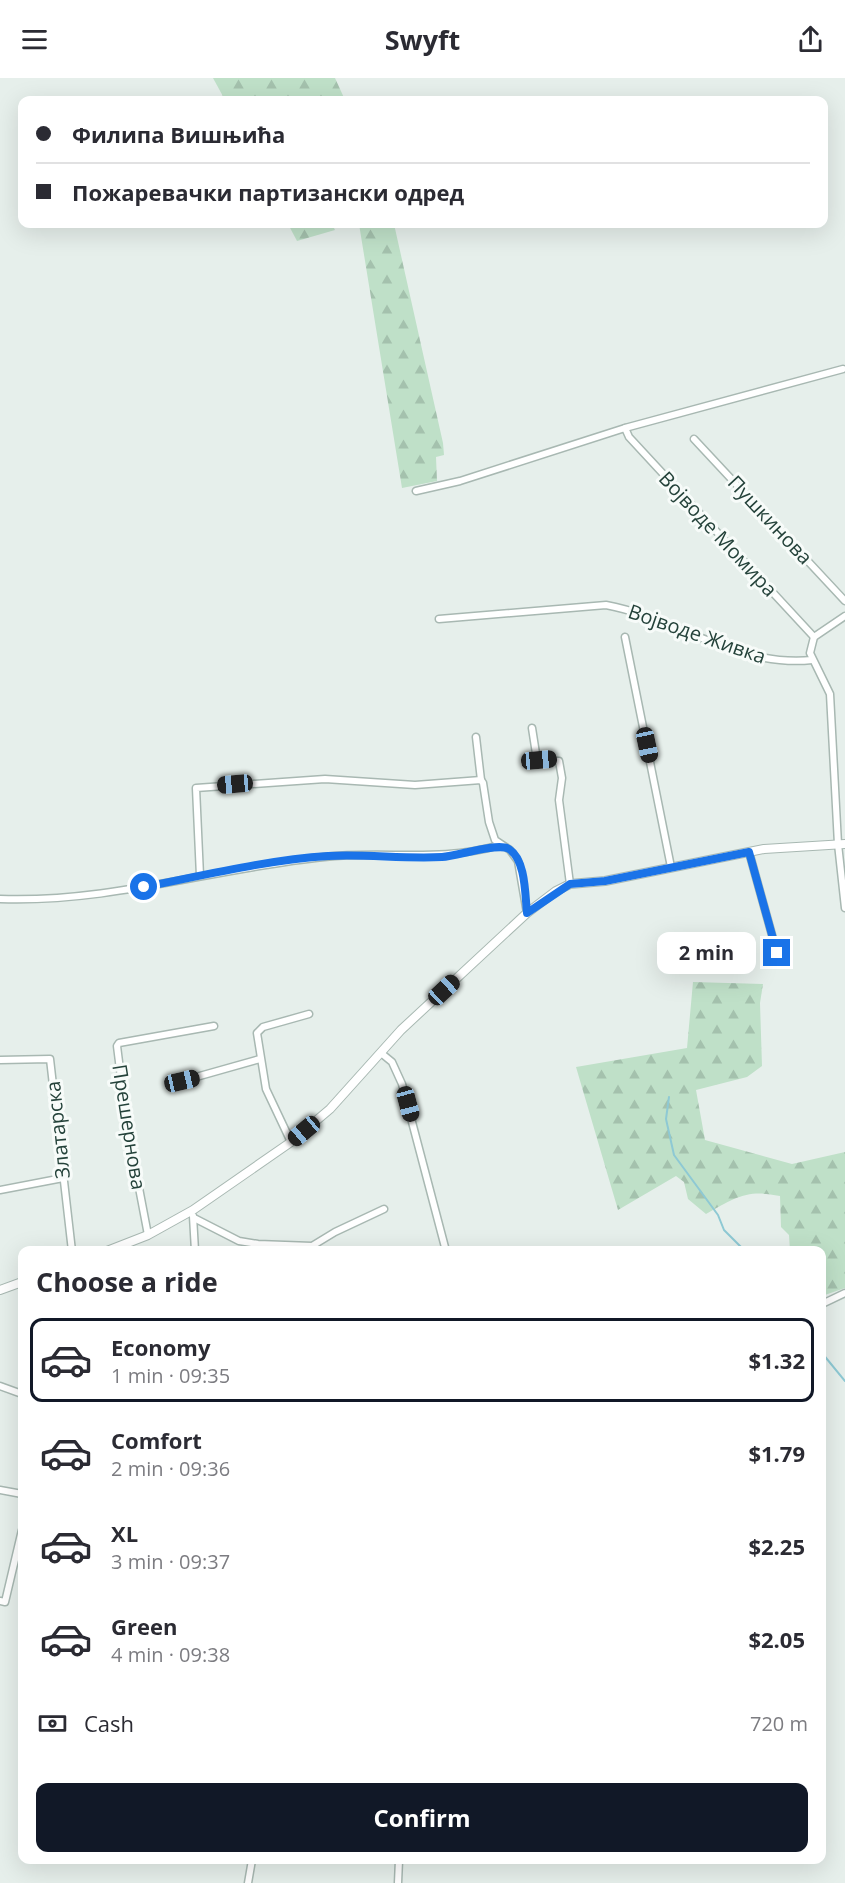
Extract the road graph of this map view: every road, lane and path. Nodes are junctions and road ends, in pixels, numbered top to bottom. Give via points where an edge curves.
1 (843, 369) dead end
2 (625, 428) junction
3 (694, 439) dead end
4 (416, 491) dead end
5 (845, 601) edge
6 (845, 616) edge
7 (438, 619) dead end
8 (625, 637) dead end
9 (814, 638) junction
10 (813, 660) junction
11 (532, 728) dead end
12 (476, 737) dead end
13 (481, 780) junction
14 (841, 844) edge
15 (500, 845) junction
16 (749, 852) junction
17 (671, 867) junction
18 (200, 876) junction
19 (570, 884) junction
20 (0, 899) edge
21 (844, 908) edge
22 (527, 913) junction
23 (777, 953) dead end
24 (309, 1014) dead end
25 (214, 1026) dead end
26 (381, 1053) junction
27 (260, 1059) junction
28 (0, 1060) edge
29 (182, 1081) dead end
30 (291, 1142) junction
31 (63, 1178) junction
32 (0, 1190) edge
33 (384, 1209) dead end
34 (193, 1214) junction
35 (148, 1235) junction
36 (71, 1246) edge
37 (120, 1246) edge
38 (195, 1246) edge
39 (286, 1246) edge
40 (318, 1246) edge
41 (445, 1246) edge
42 (18, 1283) edge
43 (0, 1290) edge
44 (845, 1293) edge
45 (826, 1302) edge
46 (0, 1386) edge
47 (18, 1393) edge
48 (0, 1490) edge
49 (18, 1493) edge
50 (18, 1545) edge
51 (3, 1602) edge
52 (251, 1864) edge
53 (399, 1864) edge
54 (248, 1883) edge
55 (398, 1883) edge

1 - 2 street
2 - 4 street via 460,481
2 - 9 street, Војводе Момира via 681,495
3 - 5 street, Пушкинова
6 - 9 street
7 - 10 street, Војводе Живка via 606,605 628,609 748,654 777,660
8 - 17 street
9 - 10 street via 810,653
10 - 14 street via 830,694
11 - 19 street via 537,760 559,761
12 - 13 street
13 - 15 street via 489,822
13 - 18 street via 415,785 325,779 196,788
14 - 16 street
14 - 21 street
15 - 18 street via 441,857 327,856
15 - 22 street via 518,861
16 - 17 street
16 - 23 street
17 - 19 street
18 - 20 street via 124,891
19 - 22 street
22 - 26 street
24 - 27 street via 258,1029
25 - 35 street, Прешернова via 117,1046
26 - 30 street via 330,1109
26 - 41 street via 392,1062 402,1084
27 - 29 street
27 - 30 street via 268,1096
28 - 31 street, Златарска via 50,1059
30 - 34 street
31 - 32 street
31 - 36 street, Златарска
33 - 40 street via 335,1232
34 - 35 street
34 - 38 street
34 - 39 street via 239,1241
35 - 37 street
42 - 43 street
44 - 45 street
46 - 47 street
48 - 49 street
50 - 51 street
52 - 54 street
53 - 55 street

